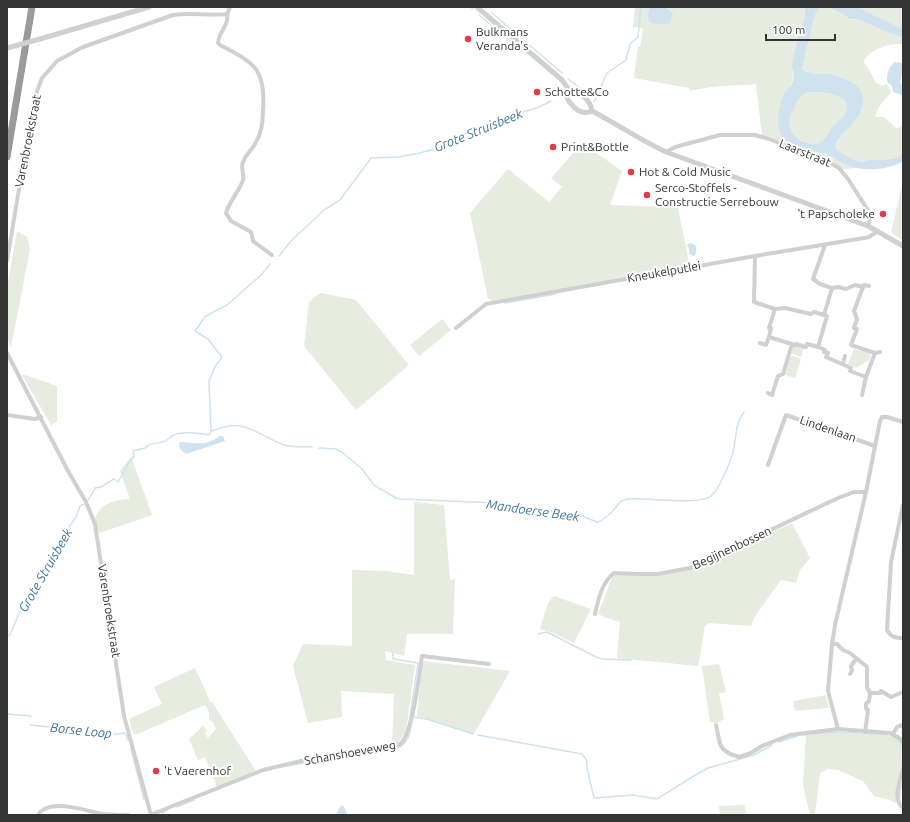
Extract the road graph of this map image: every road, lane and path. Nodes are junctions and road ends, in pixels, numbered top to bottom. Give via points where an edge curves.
1 (32, 7) edge
2 (149, 7) edge
3 (230, 7) edge
4 (477, 7) edge
5 (227, 14) junction
6 (7, 48) edge
7 (569, 90) junction
8 (592, 111) junction
9 (666, 152) junction
10 (7, 157) edge
11 (868, 226) junction
12 (878, 231) junction
13 (825, 245) junction
14 (903, 246) edge
15 (272, 255) dead end
16 (755, 256) junction
17 (7, 261) edge
18 (869, 286) dead end
19 (863, 287) junction
20 (832, 288) junction
21 (775, 309) junction
22 (824, 315) junction
23 (456, 328) dead end
24 (769, 337) junction
25 (760, 343) dead end
26 (792, 344) junction
27 (851, 345) junction
28 (818, 347) junction
29 (850, 350) dead end
30 (880, 352) dead end
31 (7, 353) edge
32 (875, 353) junction
33 (845, 356) dead end
34 (843, 363) junction
35 (866, 376) junction
36 (768, 393) dead end
37 (862, 395) dead end
38 (7, 415) edge
39 (41, 417) junction
40 (903, 421) edge
41 (875, 446) junction
42 (768, 465) dead end
43 (866, 492) junction
44 (903, 505) edge
45 (595, 614) dead end
46 (903, 638) edge
47 (832, 644) junction
48 (856, 659) junction
49 (488, 664) dead end
50 (850, 674) dead end
51 (870, 692) junction
52 (903, 692) edge
53 (716, 725) dead end
54 (903, 725) edge
55 (838, 729) junction
56 (865, 732) junction
57 (893, 734) junction
58 (903, 742) edge
59 (903, 770) edge
60 (903, 808) edge
61 (38, 815) edge
62 (128, 815) edge
63 (151, 815) edge

1 - 10 highway
2 - 6 street, bridge
3 - 5 street
4 - 7 street via 562,80
5 - 15 street via 218,43 250,63 258,72 263,81 264,95 260,133 241,166 243,180 226,213 231,221 251,232 253,241
5 - 17 street, Varenbroekstraat via 173,15 83,47 57,61 42,78 34,99
7 - 8 street via 575,91 588,102
7 - 8 street via 567,97 571,105 582,113
8 - 9 street
9 - 11 street
9 - 11 street, Laarstraat via 675,147 720,135 755,135 776,141 842,170 871,215
11 - 12 street
12 - 13 street, Kneukelputlei via 869,237
12 - 14 street
13 - 16 street, Kneukelputlei
13 - 20 street via 813,279
16 - 21 street via 754,302
16 - 23 street, Kneukelputlei via 486,304
18 - 19 street
19 - 20 street via 855,285 846,289
19 - 27 street via 854,311 854,328 857,329
20 - 22 street
21 - 22 street via 786,308
21 - 24 street
22 - 28 street via 827,316
24 - 25 street via 766,345
24 - 26 street
26 - 28 street
26 - 36 street via 783,374 778,376 772,394
27 - 29 street
27 - 32 street
28 - 34 street via 828,353 826,358
30 - 32 street
31 - 39 street, Varenbroekstraat
32 - 35 street
33 - 34 street
34 - 35 street via 851,368 850,371
35 - 37 street
38 - 39 street via 35,419
39 - 63 street, Varenbroekstraat via 95,524 124,716
40 - 41 street via 882,417
41 - 42 street, Lindenlaan via 786,415
41 - 43 street
43 - 45 street, Begijnenbossen via 854,492 838,498 690,568 658,574 614,573 605,583
43 - 47 street
44 - 46 street via 892,562 887,630 894,638
47 - 48 street via 836,644
47 - 55 street via 828,691
48 - 50 street via 851,666
48 - 51 street via 867,666 867,687
49 - 63 street, Schanshoeveweg via 422,656 408,732 399,745 318,757 263,770
51 - 52 street via 881,691 891,697
51 - 56 street via 866,704 868,710
53 - 55 street via 723,749 739,757 790,735
54 - 57 street via 897,726
55 - 56 street
56 - 57 street
57 - 58 street
59 - 60 street via 897,798
61 - 62 street via 44,808 53,806

